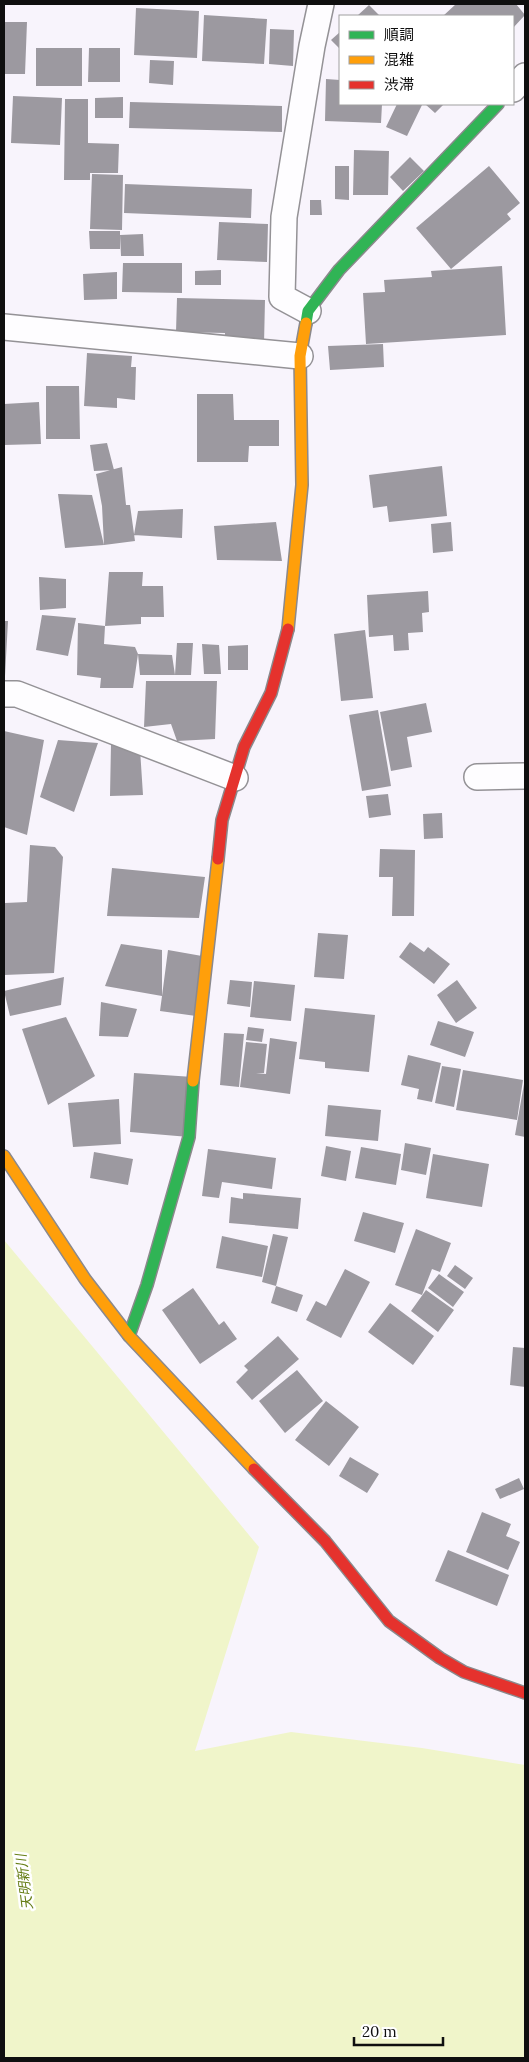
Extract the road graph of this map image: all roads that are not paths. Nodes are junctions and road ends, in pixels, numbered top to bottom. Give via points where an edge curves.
1 (322, 4) edge
2 (525, 76) edge
3 (514, 88) edge
4 (497, 105) edge
5 (308, 311) junction
6 (4, 327) edge
7 (300, 356) junction
8 (4, 694) edge
9 (525, 776) edge
10 (477, 777) dead end
11 (235, 778) junction
12 (4, 1156) edge
13 (129, 1336) junction
14 (525, 1694) edge

1 - 5 street via 284,217 282,297
2 - 3 street
4 - 5 street via 339,270
5 - 7 street
6 - 7 street
7 - 11 street via 302,485 288,632 271,694 244,747
8 - 11 street via 18,694
9 - 10 street
11 - 13 street via 222,820 189,1137 147,1285
12 - 13 street via 85,1279
13 - 14 street via 220,1436 325,1541 389,1621 464,1672

